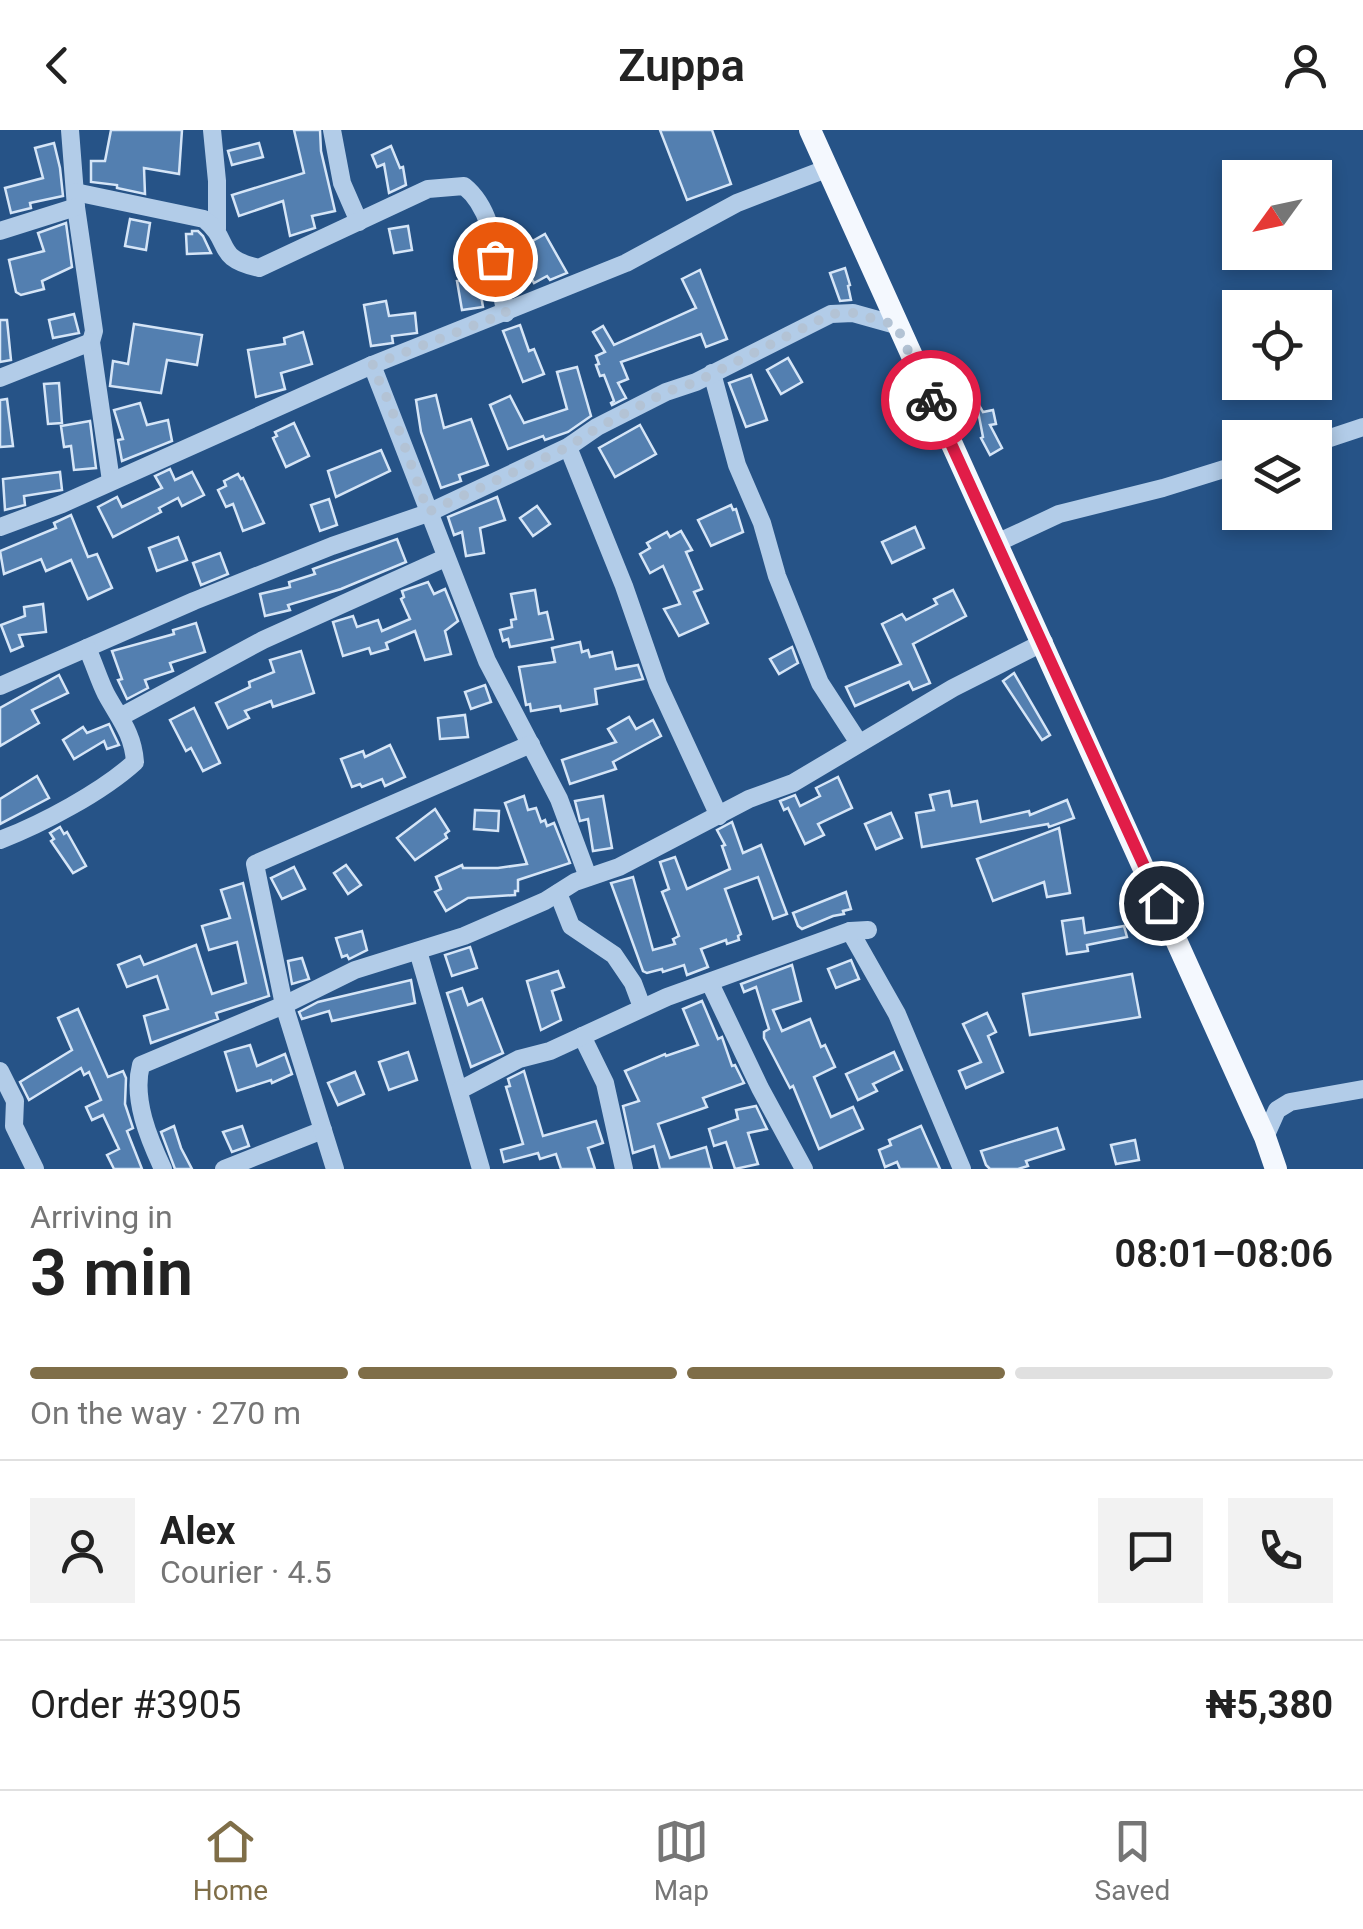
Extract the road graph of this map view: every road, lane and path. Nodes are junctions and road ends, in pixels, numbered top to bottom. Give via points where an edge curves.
1 (70, 130) edge
2 (212, 130) edge
3 (332, 130) edge
4 (810, 130) edge
5 (826, 169) junction
6 (75, 199) junction
7 (359, 222) junction
8 (216, 229) junction
9 (0, 231) edge
10 (506, 313) junction
11 (896, 325) junction
12 (91, 342) junction
13 (372, 365) junction
14 (712, 374) junction
15 (0, 378) edge
16 (1363, 428) edge
17 (1332, 438) edge
18 (568, 447) junction
19 (1222, 470) edge
20 (111, 481) junction
21 (428, 512) junction
22 (0, 528) edge
23 (998, 542) junction
24 (445, 558) junction
25 (1044, 642) junction
26 (87, 648) junction
27 (0, 686) edge
28 (122, 716) junction
29 (531, 744) junction
30 (858, 744) junction
31 (720, 816) junction
32 (0, 840) edge
33 (588, 877) junction
34 (558, 893) junction
35 (418, 952) junction
36 (710, 983) junction
37 (284, 1005) junction
38 (642, 1007) junction
39 (582, 1036) junction
40 (0, 1071) edge
41 (1363, 1089) edge
42 (460, 1090) junction
43 (7, 1129) edge
44 (323, 1130) junction
45 (1265, 1137) junction
46 (36, 1169) edge
47 (163, 1169) edge
48 (224, 1169) edge
49 (335, 1169) edge
50 (482, 1169) edge
51 (624, 1169) edge
52 (804, 1169) edge
53 (962, 1169) edge
54 (1276, 1169) edge

1 - 6 street
2 - 8 street
3 - 7 street via 342,184
4 - 5 main road
5 - 10 street via 737,203 626,263
5 - 11 main road
6 - 8 street via 204,220
6 - 9 street
6 - 12 street
7 - 8 street via 259,268 225,254
7 - 10 street via 428,189 464,186 483,209 492,235
10 - 13 street
11 - 14 street via 831,314
11 - 23 main road
12 - 15 street
12 - 20 street
13 - 20 street
13 - 21 street
14 - 18 street
14 - 30 street via 737,465 820,684
16 - 17 street
18 - 21 street
18 - 31 street via 658,684
19 - 23 street via 1059,514
20 - 22 street
21 - 24 street
21 - 26 street
23 - 25 main road
24 - 28 street via 263,640
24 - 29 street via 487,662
25 - 30 street
25 - 45 main road
26 - 27 street
26 - 28 street
28 - 32 street via 135,762
29 - 33 street
29 - 37 street via 255,864
30 - 31 street
31 - 33 street
33 - 34 street
34 - 35 street
34 - 38 street via 571,926 614,955
35 - 37 street via 355,970
35 - 42 street
36 - 38 street
36 - 52 street
36 - 53 street via 859,930
37 - 44 street
37 - 47 street via 141,1065 142,1112
38 - 39 street
39 - 42 street
39 - 51 street via 605,1083
40 - 43 street via 15,1100
41 - 45 street via 1290,1102 1277,1110
42 - 50 street
43 - 46 street
44 - 48 street
44 - 49 street
45 - 54 main road

